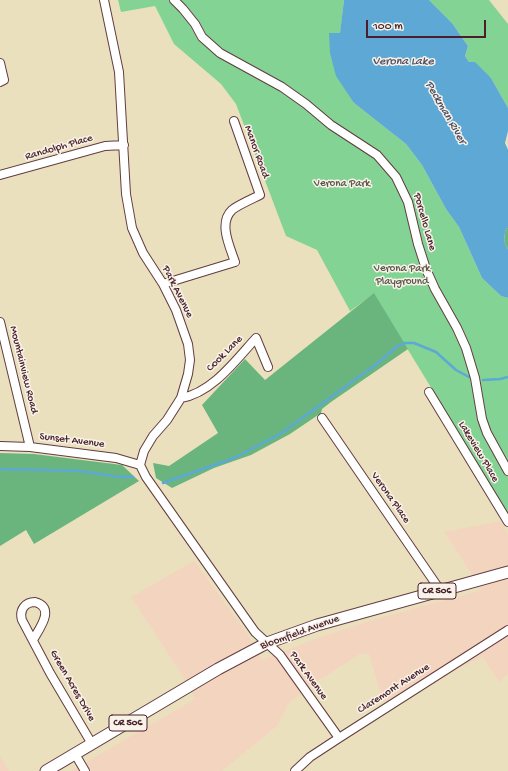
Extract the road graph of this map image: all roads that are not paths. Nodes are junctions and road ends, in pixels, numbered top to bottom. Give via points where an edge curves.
1 (104, 0) edge
2 (174, 0) edge
3 (0, 63) edge
4 (2, 81) edge
5 (234, 121) dead end
6 (124, 145) junction
7 (0, 175) edge
8 (163, 284) junction
9 (0, 322) edge
10 (268, 367) dead end
11 (429, 392) dead end
12 (181, 398) junction
13 (322, 418) dead end
14 (0, 446) edge
15 (30, 447) junction
16 (140, 465) junction
17 (508, 471) edge
18 (508, 522) edge
19 (508, 574) edge
20 (440, 590) junction
21 (508, 630) edge
22 (32, 640) dead end
23 (267, 643) junction
24 (339, 738) junction
25 (92, 744) junction
26 (75, 754) junction
27 (46, 771) edge
28 (86, 771) edge
29 (295, 771) edge

1 - 6 street, Park Avenue via 119,72
2 - 17 street, Porcello Lane via 195,24 202,37 220,53 282,87 331,125 377,155 396,177 408,202 426,269 466,348 487,433
3 - 4 street
5 - 8 street, Manor Road via 260,195 232,210 225,223 235,262
6 - 7 street, Randolph Place via 105,146
6 - 8 street, Park Avenue via 126,194 132,228
8 - 12 street, Park Avenue via 188,344 190,360
9 - 15 street, Mountainview Road
10 - 12 street, Cook Lane via 256,338 217,380 198,392
11 - 18 street, Lakeview Place
12 - 16 street, Park Avenue via 153,436 144,451
13 - 20 street, Verona Place
14 - 15 street, Sunset Avenue
15 - 16 street, Sunset Avenue via 121,458
16 - 23 street, Park Avenue via 234,603 255,632
19 - 20 main road, Bloomfield Avenue / CR 506
20 - 23 main road, Bloomfield Avenue / CR 506 via 317,625
21 - 24 street, Claremont Avenue
22 - 25 street, Green Acres Drive
23 - 24 street, Park Avenue via 280,654
23 - 25 main road, Bloomfield Avenue / CR 506
24 - 29 street, Claremont Avenue
25 - 26 main road, Bloomfield Avenue / CR 506
26 - 27 main road, Bloomfield Avenue / CR 506
26 - 28 street

